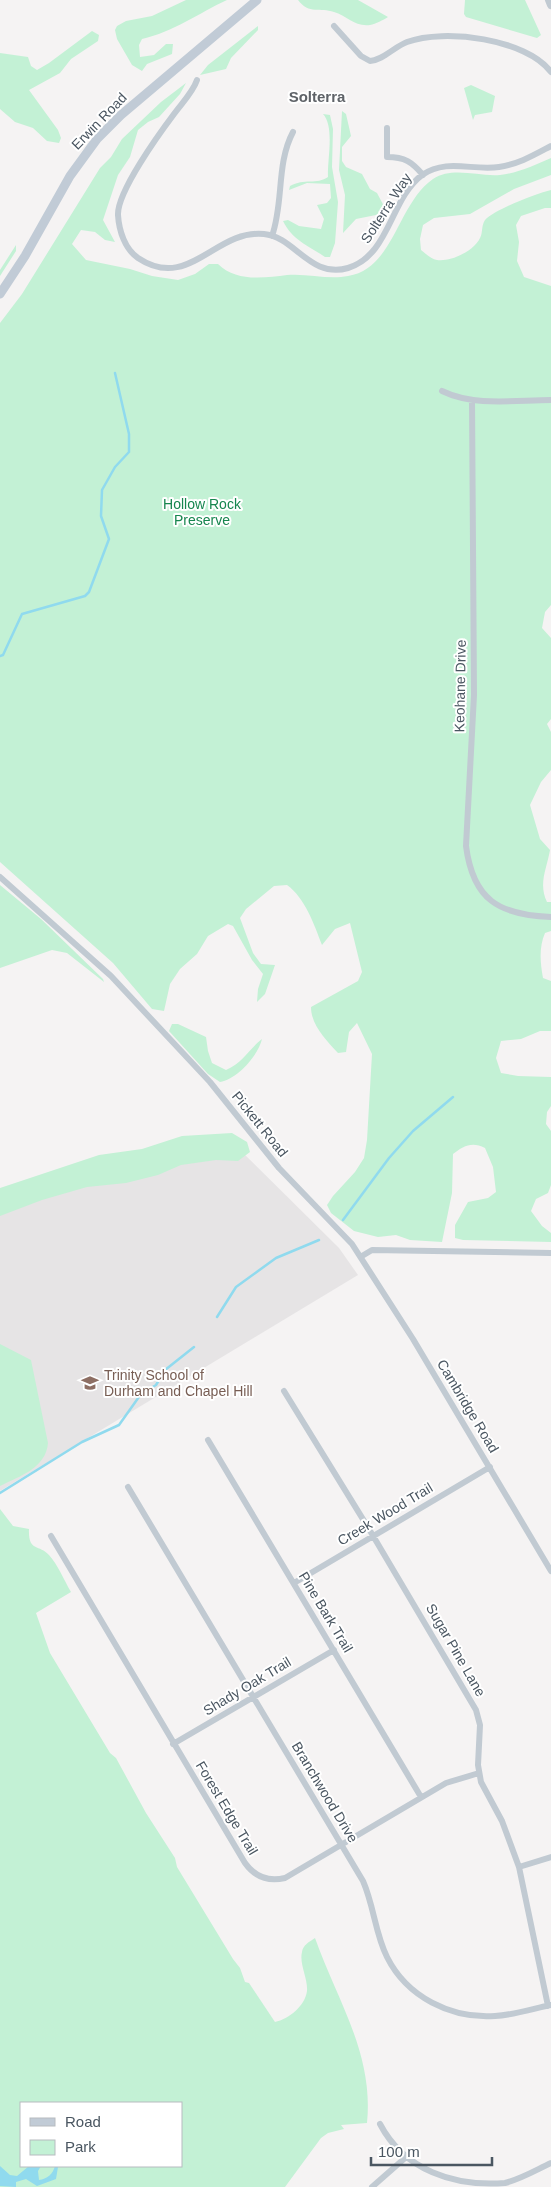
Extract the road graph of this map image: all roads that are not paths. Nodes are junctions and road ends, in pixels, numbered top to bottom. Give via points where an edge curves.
1 (257, 0) edge
2 (549, 0) edge
3 (551, 5) edge
4 (334, 26) dead end
5 (551, 72) edge
6 (197, 80) dead end
7 (387, 128) dead end
8 (293, 132) dead end
9 (551, 145) edge
10 (423, 175) junction
11 (272, 236) junction
12 (0, 294) edge
13 (442, 391) dead end
14 (472, 400) junction
15 (551, 400) edge
16 (0, 877) edge
17 (551, 917) edge
18 (551, 1253) edge
19 (362, 1256) junction
20 (284, 1391) dead end
21 (208, 1440) dead end
22 (490, 1467) junction
23 (128, 1487) dead end
24 (51, 1536) dead end
25 (374, 1536) junction
26 (551, 1570) edge
27 (294, 1583) junction
28 (334, 1650) junction
29 (253, 1697) junction
30 (173, 1744) junction
31 (479, 1773) junction
32 (421, 1797) junction
33 (342, 1844) junction
34 (551, 1857) edge
35 (519, 1867) junction
36 (550, 2005) edge
37 (380, 2124) dead end
38 (405, 2158) junction
39 (551, 2163) edge
40 (491, 2186) edge
41 (372, 2187) edge

1 - 12 main road, Erwin Road via 97,139 76,166
2 - 3 street
4 - 5 street via 361,56 370,61 417,39 462,37 526,52
6 - 11 street via 157,137 123,196 118,217 126,244 145,262 161,268 175,268 193,262 236,238 255,234
7 - 10 street via 388,157 413,162
8 - 11 street via 285,153
9 - 10 street, Solterra Way via 512,164 489,168 447,165
10 - 11 street, Solterra Way via 401,202 375,249 350,267 336,270 322,267
13 - 14 street
14 - 15 street
14 - 17 street, Keohane Drive via 474,695 466,846 469,866 476,884 489,900 508,911
16 - 19 street, Pickett Road via 111,976 210,1082 279,1168
18 - 19 street via 372,1250
19 - 22 street, Cambridge Road
20 - 25 street, Sugar Pine Lane
21 - 27 street, Pine Bark Trail
22 - 25 street, Creek Wood Trail
22 - 26 street, Cambridge Road
23 - 29 street, Branchwood Drive
24 - 30 street, Forest Edge Trail
25 - 27 street, Creek Wood Trail
25 - 31 street, Sugar Pine Lane via 476,1710 480,1725
27 - 28 street, Pine Bark Trail
28 - 29 street, Shady Oak Trail
28 - 32 street, Pine Bark Trail
29 - 30 street, Shady Oak Trail
29 - 33 street, Branchwood Drive
30 - 33 street, Forest Edge Trail via 245,1863 258,1876 274,1880 285,1878
31 - 32 street, Forest Edge Trail via 457,1778
31 - 35 street, Sugar Pine Lane
32 - 33 street, Forest Edge Trail
33 - 36 street, Branchwood Drive via 368,1893 388,1958 402,1979 422,1997 452,2011 480,2016 506,2015
34 - 35 street
35 - 36 street, Sugar Pine Lane
37 - 38 street via 390,2142
38 - 40 street via 438,2178 464,2185
38 - 41 street
39 - 40 street via 520,2178

